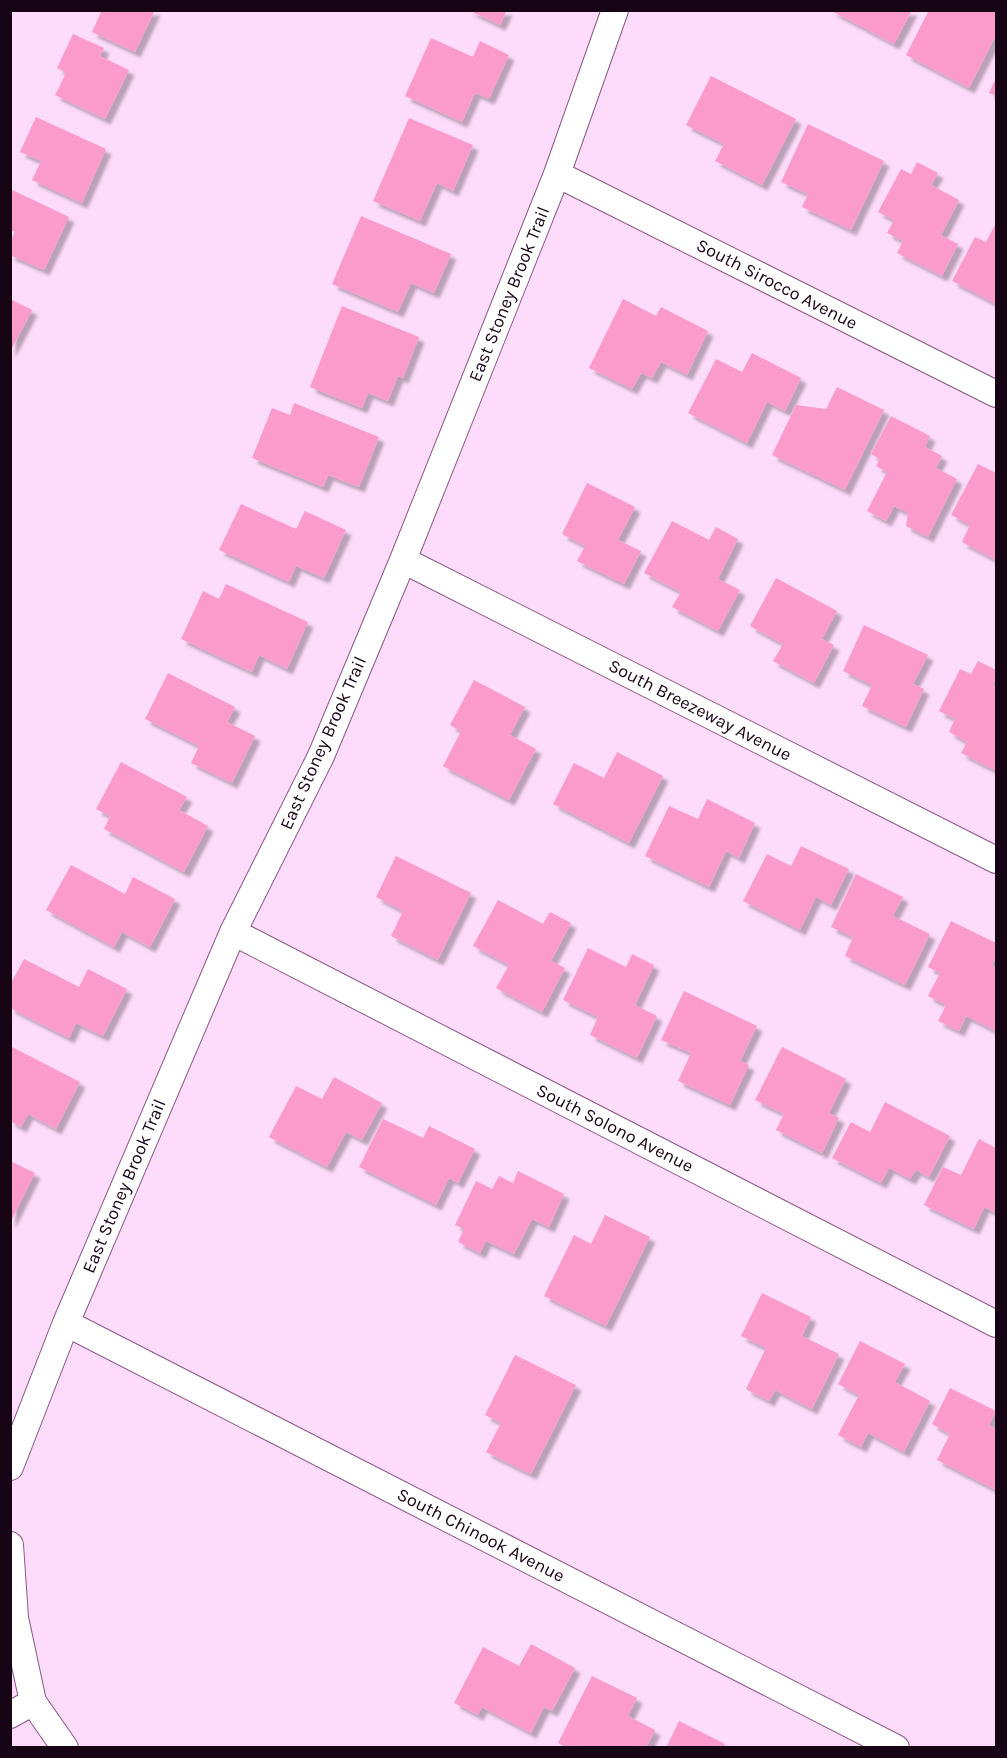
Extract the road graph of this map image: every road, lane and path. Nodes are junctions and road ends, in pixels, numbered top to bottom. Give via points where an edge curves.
1 (615, 10) edge
2 (557, 174) junction
3 (996, 394) edge
4 (403, 560) junction
5 (996, 860) edge
6 (233, 932) junction
7 (66, 1323) junction
8 (996, 1324) edge
9 (10, 1467) edge
10 (10, 1545) edge
11 (33, 1702) junction
12 (10, 1715) edge
13 (65, 1748) edge
14 (896, 1748) edge

1 - 2 street, East Stoney Brook Trail
2 - 3 street, South Sirocco Avenue
2 - 4 street, East Stoney Brook Trail
4 - 5 street, South Breezeway Avenue
4 - 6 street, East Stoney Brook Trail via 321,756
6 - 7 street, East Stoney Brook Trail
6 - 8 street, South Solono Avenue
7 - 9 street, East Stoney Brook Trail
7 - 14 street, South Chinook Avenue
10 - 11 street via 15,1618
11 - 12 street
11 - 13 street

